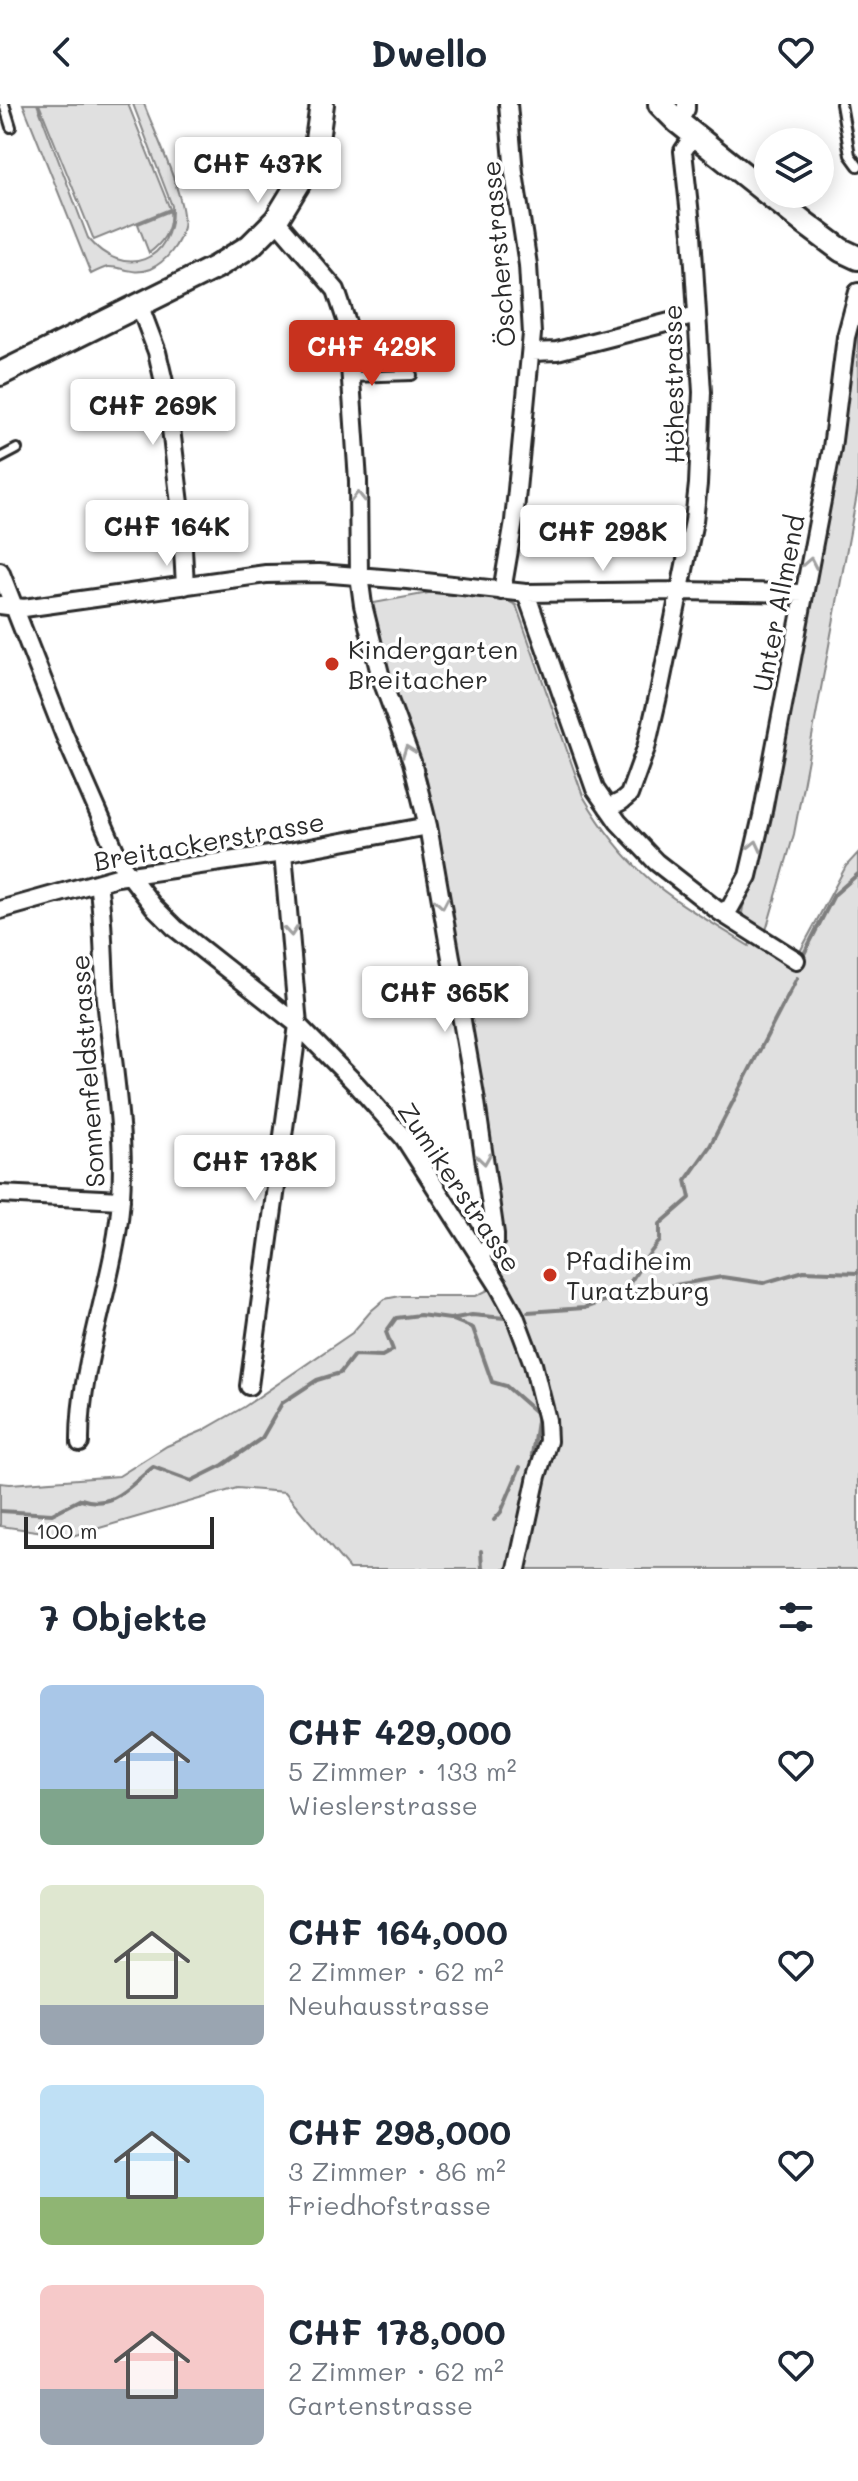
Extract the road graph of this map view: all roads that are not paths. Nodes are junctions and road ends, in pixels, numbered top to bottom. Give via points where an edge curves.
1 (4, 104) edge
2 (322, 104) edge
3 (508, 104) edge
4 (660, 104) edge
5 (841, 104) edge
6 (689, 115) edge
7 (11, 127) dead end
8 (858, 166) edge
9 (276, 220) junction
10 (858, 258) edge
11 (858, 292) edge
12 (139, 304) junction
13 (697, 315) junction
14 (532, 352) junction
15 (0, 374) edge
16 (412, 375) dead end
17 (351, 377) junction
18 (17, 449) dead end
19 (0, 458) edge
20 (0, 571) edge
21 (359, 575) junction
22 (185, 586) junction
23 (502, 591) junction
24 (680, 591) junction
25 (526, 593) junction
26 (804, 593) junction
27 (7, 606) edge
28 (608, 808) junction
29 (428, 826) junction
30 (283, 853) junction
31 (129, 875) junction
32 (98, 884) junction
33 (0, 910) edge
34 (720, 912) junction
35 (796, 960) dead end
36 (298, 1025) junction
37 (0, 1194) edge
38 (121, 1200) junction
39 (479, 1255) junction
40 (249, 1386) dead end
41 (80, 1443) dead end
42 (517, 1569) edge

1 - 7 lane
2 - 9 main road via 317,140
3 - 14 street, Öscherstrasse via 531,300
4 - 6 main road
5 - 8 lane via 850,155
6 - 10 main road via 806,224
6 - 13 street, Höhestrasse via 683,151
9 - 12 main road via 250,246 216,267
9 - 17 street via 336,290 347,323
26 -> 11 street, Unter Allmend
12 - 15 main road
12 - 22 street via 167,395
13 - 14 street via 557,351
13 - 24 street, Höhestrasse via 701,440 694,521
14 - 23 street, Öscherstrasse
16 - 17 lane
21 -> 17 street
18 - 19 lane
20 - 27 street, Zumikerstrasse
21 - 22 street via 266,574
21 - 23 street
29 -> 21 street via 412,762 381,678
22 - 27 street
23 - 25 street
24 - 25 street
24 - 26 street
24 - 28 street, Höhestrasse via 635,781 629,795
25 - 28 street via 595,789
34 -> 26 street, Unter Allmend via 730,908 748,876
27 - 31 street, Zumikerstrasse
28 - 34 street via 638,845
29 - 30 street, Breitackerstrasse
29 -> 39 street via 495,1234 495,1242
30 - 31 street, Breitackerstrasse
30 -> 36 street
31 - 32 street, Breitackerstrasse
31 - 36 street, Zumikerstrasse via 175,928
32 - 33 street, Breitackerstrasse
32 - 38 street, Sonnenfeldstrasse via 124,1167
34 - 35 street
36 - 39 street, Zumikerstrasse via 404,1138
36 - 40 street
37 - 38 street
38 - 41 street, Sonnenfeldstrasse
39 - 42 street, Zumikerstrasse via 529,1349 547,1420 548,1441

